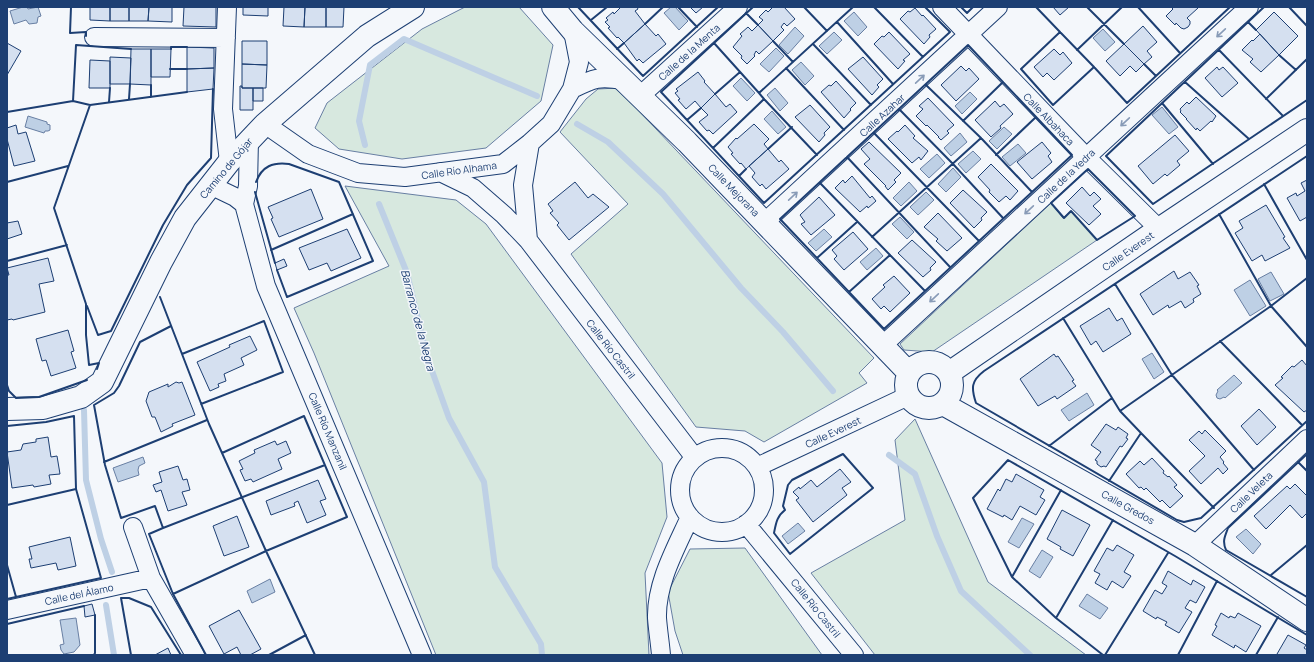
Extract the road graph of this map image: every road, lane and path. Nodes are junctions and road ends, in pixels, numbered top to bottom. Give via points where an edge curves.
1 (227, 7) edge
2 (413, 7) edge
3 (738, 7) edge
4 (942, 7) edge
5 (998, 7) edge
6 (1249, 7) edge
7 (553, 8) edge
8 (573, 31) junction
9 (968, 35) junction
10 (94, 37) dead end
11 (226, 38) junction
12 (623, 80) junction
13 (572, 89) junction
14 (640, 96) junction
15 (265, 124) junction
16 (1307, 130) edge
17 (249, 139) junction
18 (530, 143) junction
19 (1086, 158) junction
20 (228, 162) junction
21 (440, 172) junction
22 (210, 185) junction
23 (244, 204) junction
24 (765, 222) junction
25 (1159, 229) junction
26 (528, 240) junction
27 (883, 345) junction
28 (909, 373) junction
29 (949, 373) junction
30 (908, 396) junction
31 (943, 404) junction
32 (7, 409) edge
33 (1307, 438) edge
34 (695, 458) junction
35 (757, 467) junction
36 (690, 517) junction
37 (746, 524) junction
38 (133, 527) dead end
39 (1195, 545) junction
40 (151, 578) junction
41 (7, 610) edge
42 (1307, 620) edge
43 (195, 655) edge
44 (422, 655) edge
45 (661, 655) edge
46 (854, 655) edge

1 - 11 street
2 - 15 street, Camino de Gójar via 367,36
3 - 14 street, Calle de la Menta
4 - 9 street, Calle Albahaca
5 - 9 street, Calle Azahar
6 -> 19 street, Calle de la Yedra
7 - 8 street, Calle Mejorana
8 - 12 street, Calle Mejorana
8 - 13 street, Calle Río Alhama via 579,62
9 - 19 street, Calle Albahaca
24 -> 9 street, Calle Azahar
10 - 11 street
11 - 20 street via 223,109
12 - 13 street via 590,80
12 - 14 street, Calle Mejorana
13 - 18 street, Calle Río Alhama via 551,124
14 - 24 street, Calle Mejorana
15 - 17 street, Camino de Gójar
15 - 21 street, Calle Río Alhama via 308,154 358,173 405,177
16 - 25 street, Calle Everest
17 - 20 street, Camino de Gójar
17 - 23 street, Calle Río Manzanil via 248,186
18 - 21 street, Calle Río Alhama via 502,164
18 - 26 street via 522,185
19 - 25 street, Calle Albahaca
19 -> 27 street, Calle de la Yedra
20 - 22 street, Camino de Gójar
21 - 26 street, Calle Río Castril via 473,188
22 - 23 street
22 - 32 street, Camino de Gójar via 185,218 102,382 81,397 43,408
23 - 44 street, Calle Río Manzanil via 266,286
24 - 27 street, Calle Mejorana
25 - 29 street, Calle Everest
26 - 34 street, Calle Río Castril
27 - 28 street, Calle Mejorana
28 - 29 street via 922,363 929,362 938,363
28 - 30 street via 906,384
29 - 31 street via 953,386
30 - 31 street via 913,402 924,407
30 - 35 street, Calle Everest
31 - 39 street, Calle Gredos
33 - 39 street, Calle Veleta
34 - 35 street via 708,450 736,450 748,457
34 - 36 street via 686,467 681,479 680,493 683,506
35 - 37 street via 764,491 762,504 756,515
36 - 37 street via 705,528 723,532
36 - 45 street via 661,586 657,617
37 - 46 street, Calle Río Castril
38 - 40 street
39 - 42 street, Calle Gredos
40 - 41 street, Calle del Álamo
40 - 43 street

